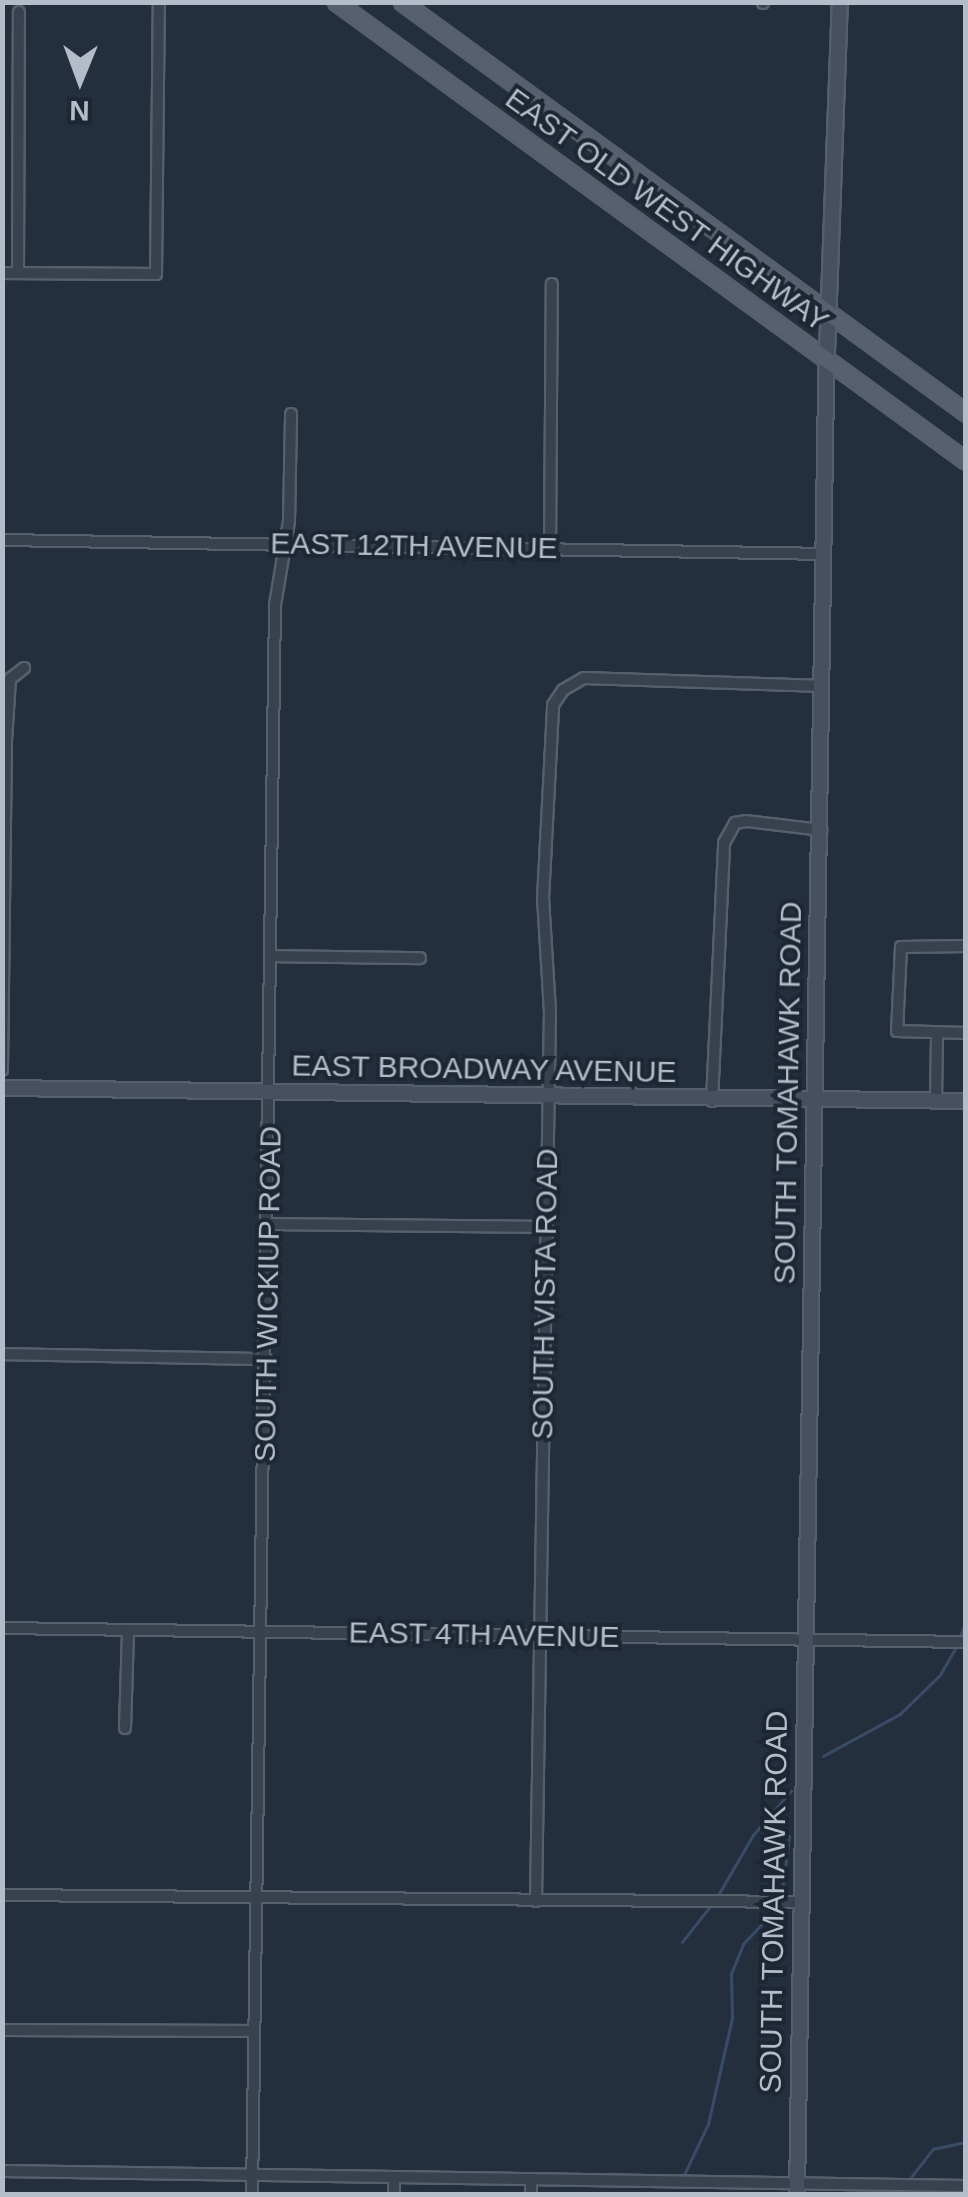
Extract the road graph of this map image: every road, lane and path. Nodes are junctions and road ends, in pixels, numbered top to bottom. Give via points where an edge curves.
1 (159, 2) edge
2 (336, 2) edge
3 (402, 2) edge
4 (840, 2) edge
5 (18, 12) dead end
6 (2, 273) edge
7 (18, 274) junction
8 (552, 284) dead end
9 (829, 313) junction
10 (826, 360) junction
11 (966, 413) edge
12 (291, 414) dead end
13 (966, 461) edge
14 (2, 540) edge
15 (285, 544) junction
16 (550, 548) junction
17 (824, 554) junction
18 (24, 668) dead end
19 (823, 686) junction
20 (821, 830) junction
21 (966, 946) edge
22 (272, 956) junction
23 (420, 958) dead end
24 (966, 1033) edge
25 (937, 1034) junction
26 (2, 1070) edge
27 (2, 1088) edge
28 (272, 1094) junction
29 (549, 1098) junction
30 (814, 1099) junction
31 (712, 1101) junction
32 (936, 1101) junction
33 (966, 1101) edge
34 (269, 1224) junction
35 (546, 1226) junction
36 (2, 1354) edge
37 (266, 1359) junction
38 (2, 1628) edge
39 (128, 1630) junction
40 (261, 1632) junction
41 (540, 1637) junction
42 (807, 1640) junction
43 (966, 1642) edge
44 (125, 1728) dead end
45 (2, 1895) edge
46 (257, 1900) junction
47 (536, 1901) junction
48 (801, 1902) junction
49 (2, 2030) edge
50 (254, 2031) junction
51 (2, 2171) edge
52 (252, 2175) junction
53 (394, 2177) junction
54 (531, 2179) junction
55 (966, 2186) edge
56 (798, 2189) edge
57 (252, 2194) edge
58 (394, 2194) edge
59 (531, 2194) edge

1 - 7 street via 156,274
2 - 10 main road, EAST OLD WEST HIGHWAY
3 - 9 main road, EAST OLD WEST HIGHWAY
4 - 9 main road, SOUTH TOMAHAWK ROAD
5 - 7 street
6 - 7 street
8 - 16 street
9 - 10 main road, SOUTH TOMAHAWK ROAD
9 - 11 main road, EAST OLD WEST HIGHWAY
10 - 13 main road, EAST OLD WEST HIGHWAY
10 - 17 main road, SOUTH TOMAHAWK ROAD
12 - 15 street, SOUTH WICKIUP ROAD
14 - 15 street, EAST 12TH AVENUE
15 - 16 street, EAST 12TH AVENUE
15 - 22 street, SOUTH WICKIUP ROAD via 274,604
16 - 17 street, EAST 12TH AVENUE
17 - 19 main road, SOUTH TOMAHAWK ROAD
18 - 26 street via 10,679 6,741
19 - 20 main road, SOUTH TOMAHAWK ROAD
19 - 29 street, SOUTH VISTA ROAD via 584,678 562,690 553,706 543,899
20 - 30 main road, SOUTH TOMAHAWK ROAD
20 - 31 street via 735,823 720,859
21 - 25 street via 901,947 897,1031
22 - 23 street
22 - 28 street, SOUTH WICKIUP ROAD
24 - 25 street
25 - 32 street
27 - 28 main road, EAST BROADWAY AVENUE
28 - 29 main road, EAST BROADWAY AVENUE
28 - 34 street, SOUTH WICKIUP ROAD
29 - 31 main road, EAST BROADWAY AVENUE
29 - 35 street, SOUTH VISTA ROAD
30 - 31 main road, EAST BROADWAY AVENUE
30 - 32 main road, EAST BROADWAY AVENUE
30 - 42 main road, SOUTH TOMAHAWK ROAD
32 - 33 main road, EAST BROADWAY AVENUE
34 - 35 street
34 - 37 street, SOUTH WICKIUP ROAD
35 - 41 street, SOUTH VISTA ROAD
36 - 37 street
37 - 40 street, SOUTH WICKIUP ROAD
38 - 39 street, EAST 4TH AVENUE
39 - 40 street, EAST 4TH AVENUE
39 - 44 street
40 - 41 street, EAST 4TH AVENUE
40 - 46 street, SOUTH WICKIUP ROAD
41 - 42 street, EAST 4TH AVENUE
41 - 47 street, SOUTH VISTA ROAD
42 - 43 street, EAST 4TH AVENUE
42 - 48 main road, SOUTH TOMAHAWK ROAD
45 - 46 street
46 - 47 street
46 - 50 street, SOUTH WICKIUP ROAD
47 - 48 street
48 - 56 main road, SOUTH TOMAHAWK ROAD
49 - 50 street
50 - 52 street, SOUTH WICKIUP ROAD
51 - 52 street
52 - 53 street
52 - 57 street, SOUTH WICKIUP ROAD
53 - 54 street
53 - 58 street
54 - 56 street
54 - 59 street
55 - 56 street

